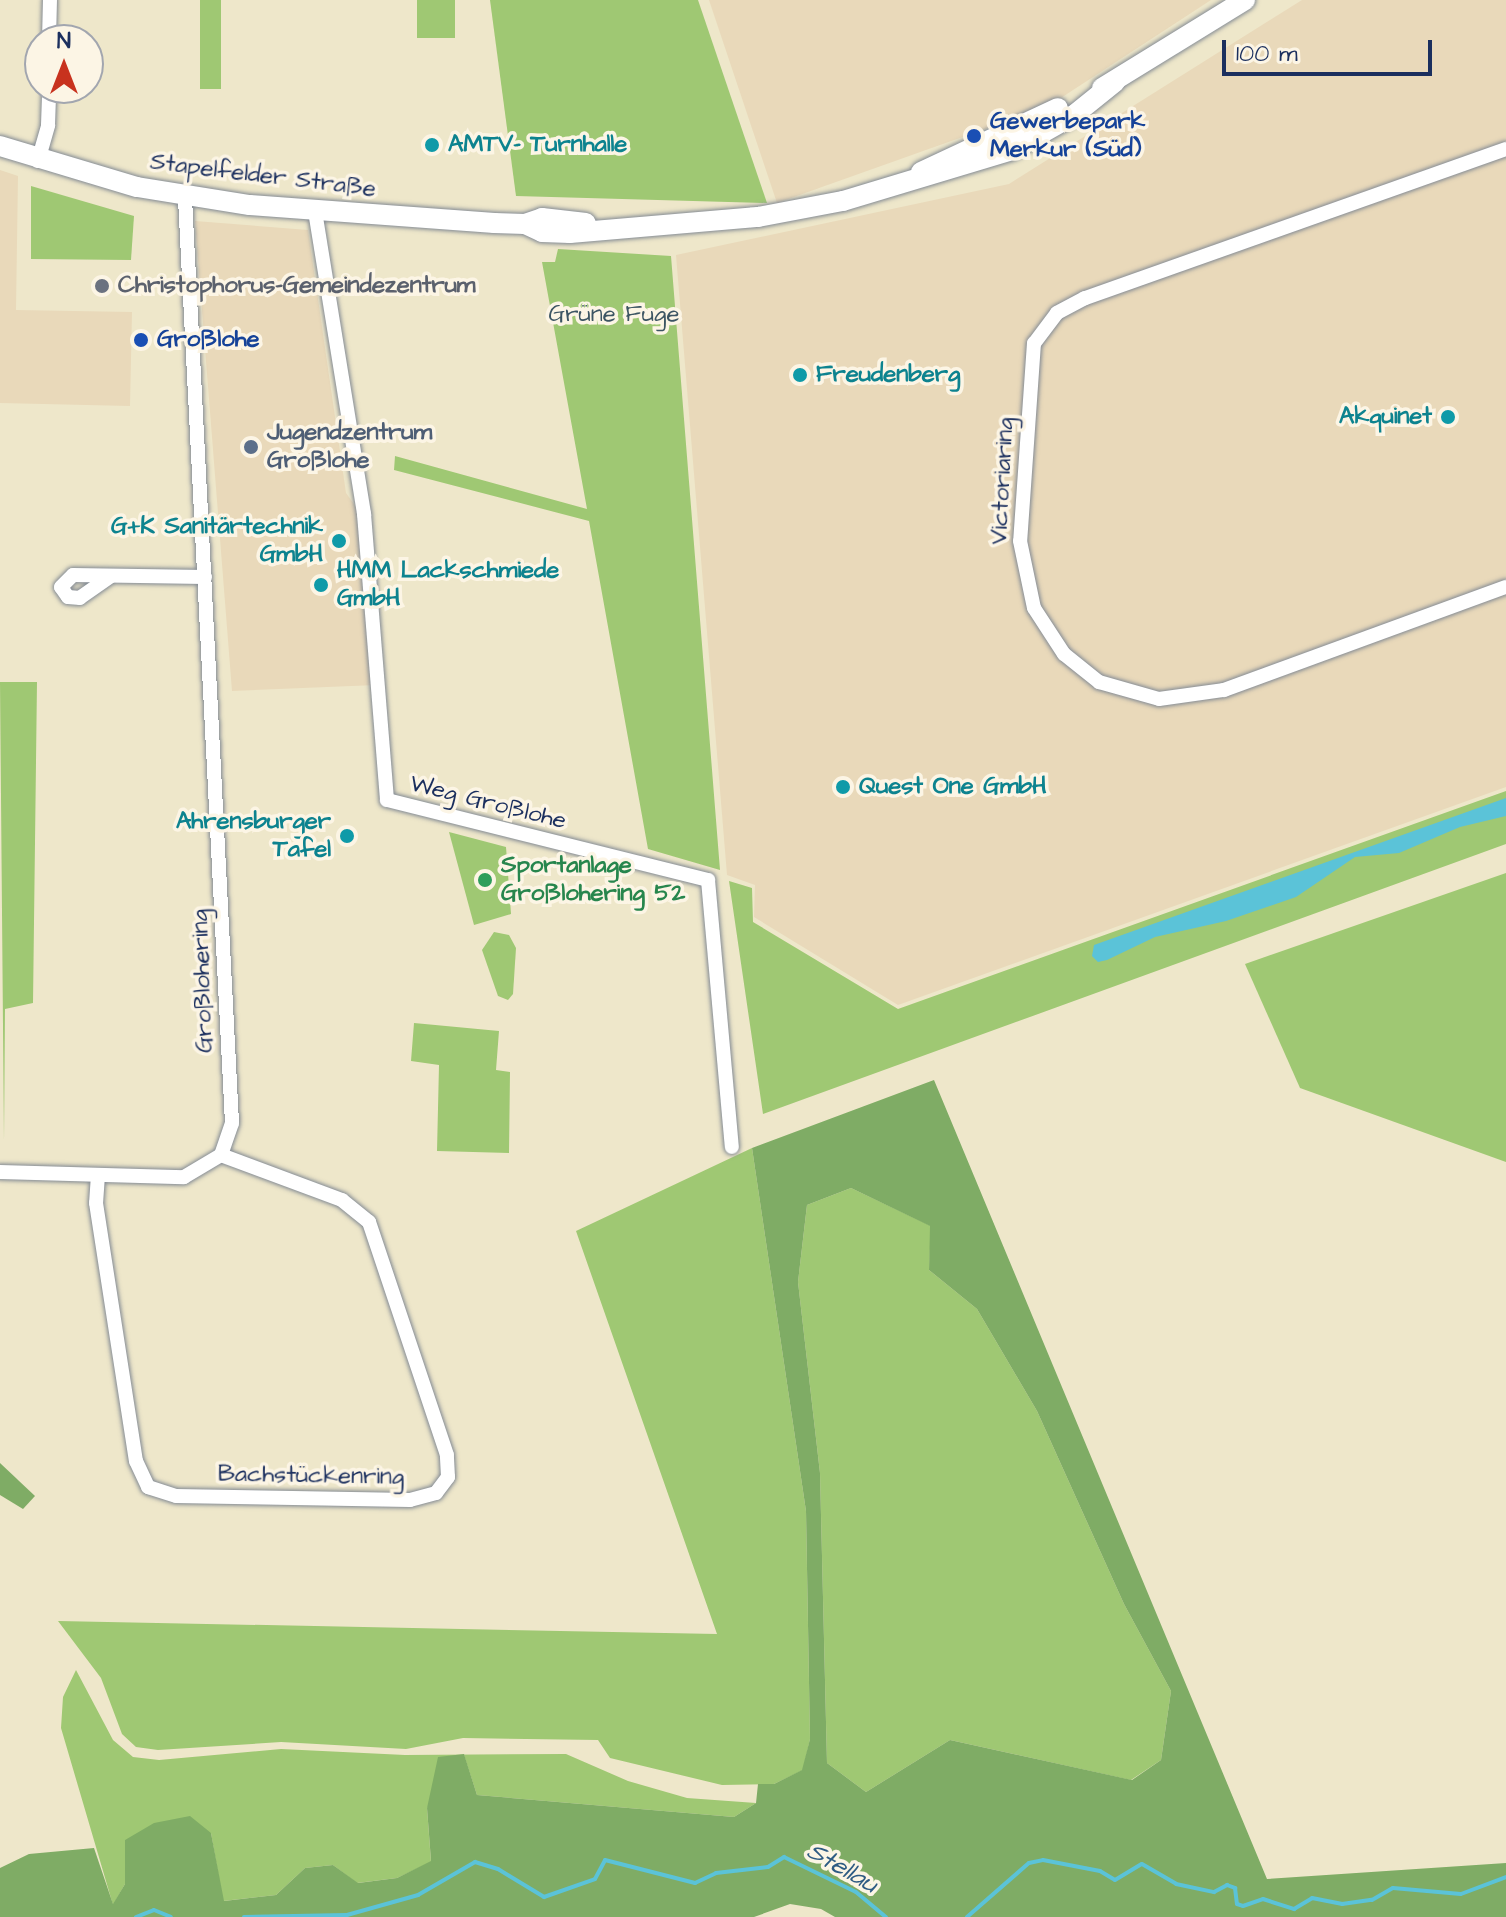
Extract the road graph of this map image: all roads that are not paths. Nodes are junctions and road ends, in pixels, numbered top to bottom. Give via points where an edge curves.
1 (50, 0) edge
2 (1245, 0) edge
3 (49, 24) edge
4 (1115, 82) junction
5 (49, 104) edge
6 (0, 146) edge
7 (1506, 149) edge
8 (38, 161) junction
9 (893, 189) junction
10 (185, 197) junction
11 (315, 211) junction
12 (111, 576) dead end
13 (205, 577) junction
14 (1506, 587) edge
15 (732, 1147) dead end
16 (221, 1155) junction
17 (0, 1172) edge
18 (98, 1175) junction

1 - 3 street
2 - 4 street, Stapelfelder Straße
4 - 9 street, Stapelfelder Straße via 935,163
4 - 9 street, Stapelfelder Straße via 1074,115 1012,150
5 - 8 street
6 - 8 street, Stapelfelder Straße
7 - 14 street, Victoriaring via 1085,298 1057,313 1034,343 1020,541 1023,577 1034,608 1064,654 1099,682 1159,699 1224,690
8 - 10 street, Stapelfelder Straße
9 - 11 street, Stapelfelder Straße via 758,217 598,226 556,218 525,224
10 - 11 street, Stapelfelder Straße
10 - 13 street, Großlohering
11 - 15 street, Weg Großlohe via 364,514 387,800 708,880
12 - 13 street
13 - 16 street, Großlohering via 232,1117
16 - 18 street via 184,1177
16 - 18 street, Bachstückenring via 342,1200 369,1222 447,1455 448,1477 436,1493 410,1500 176,1496 148,1487 136,1461 96,1203
17 - 18 street

